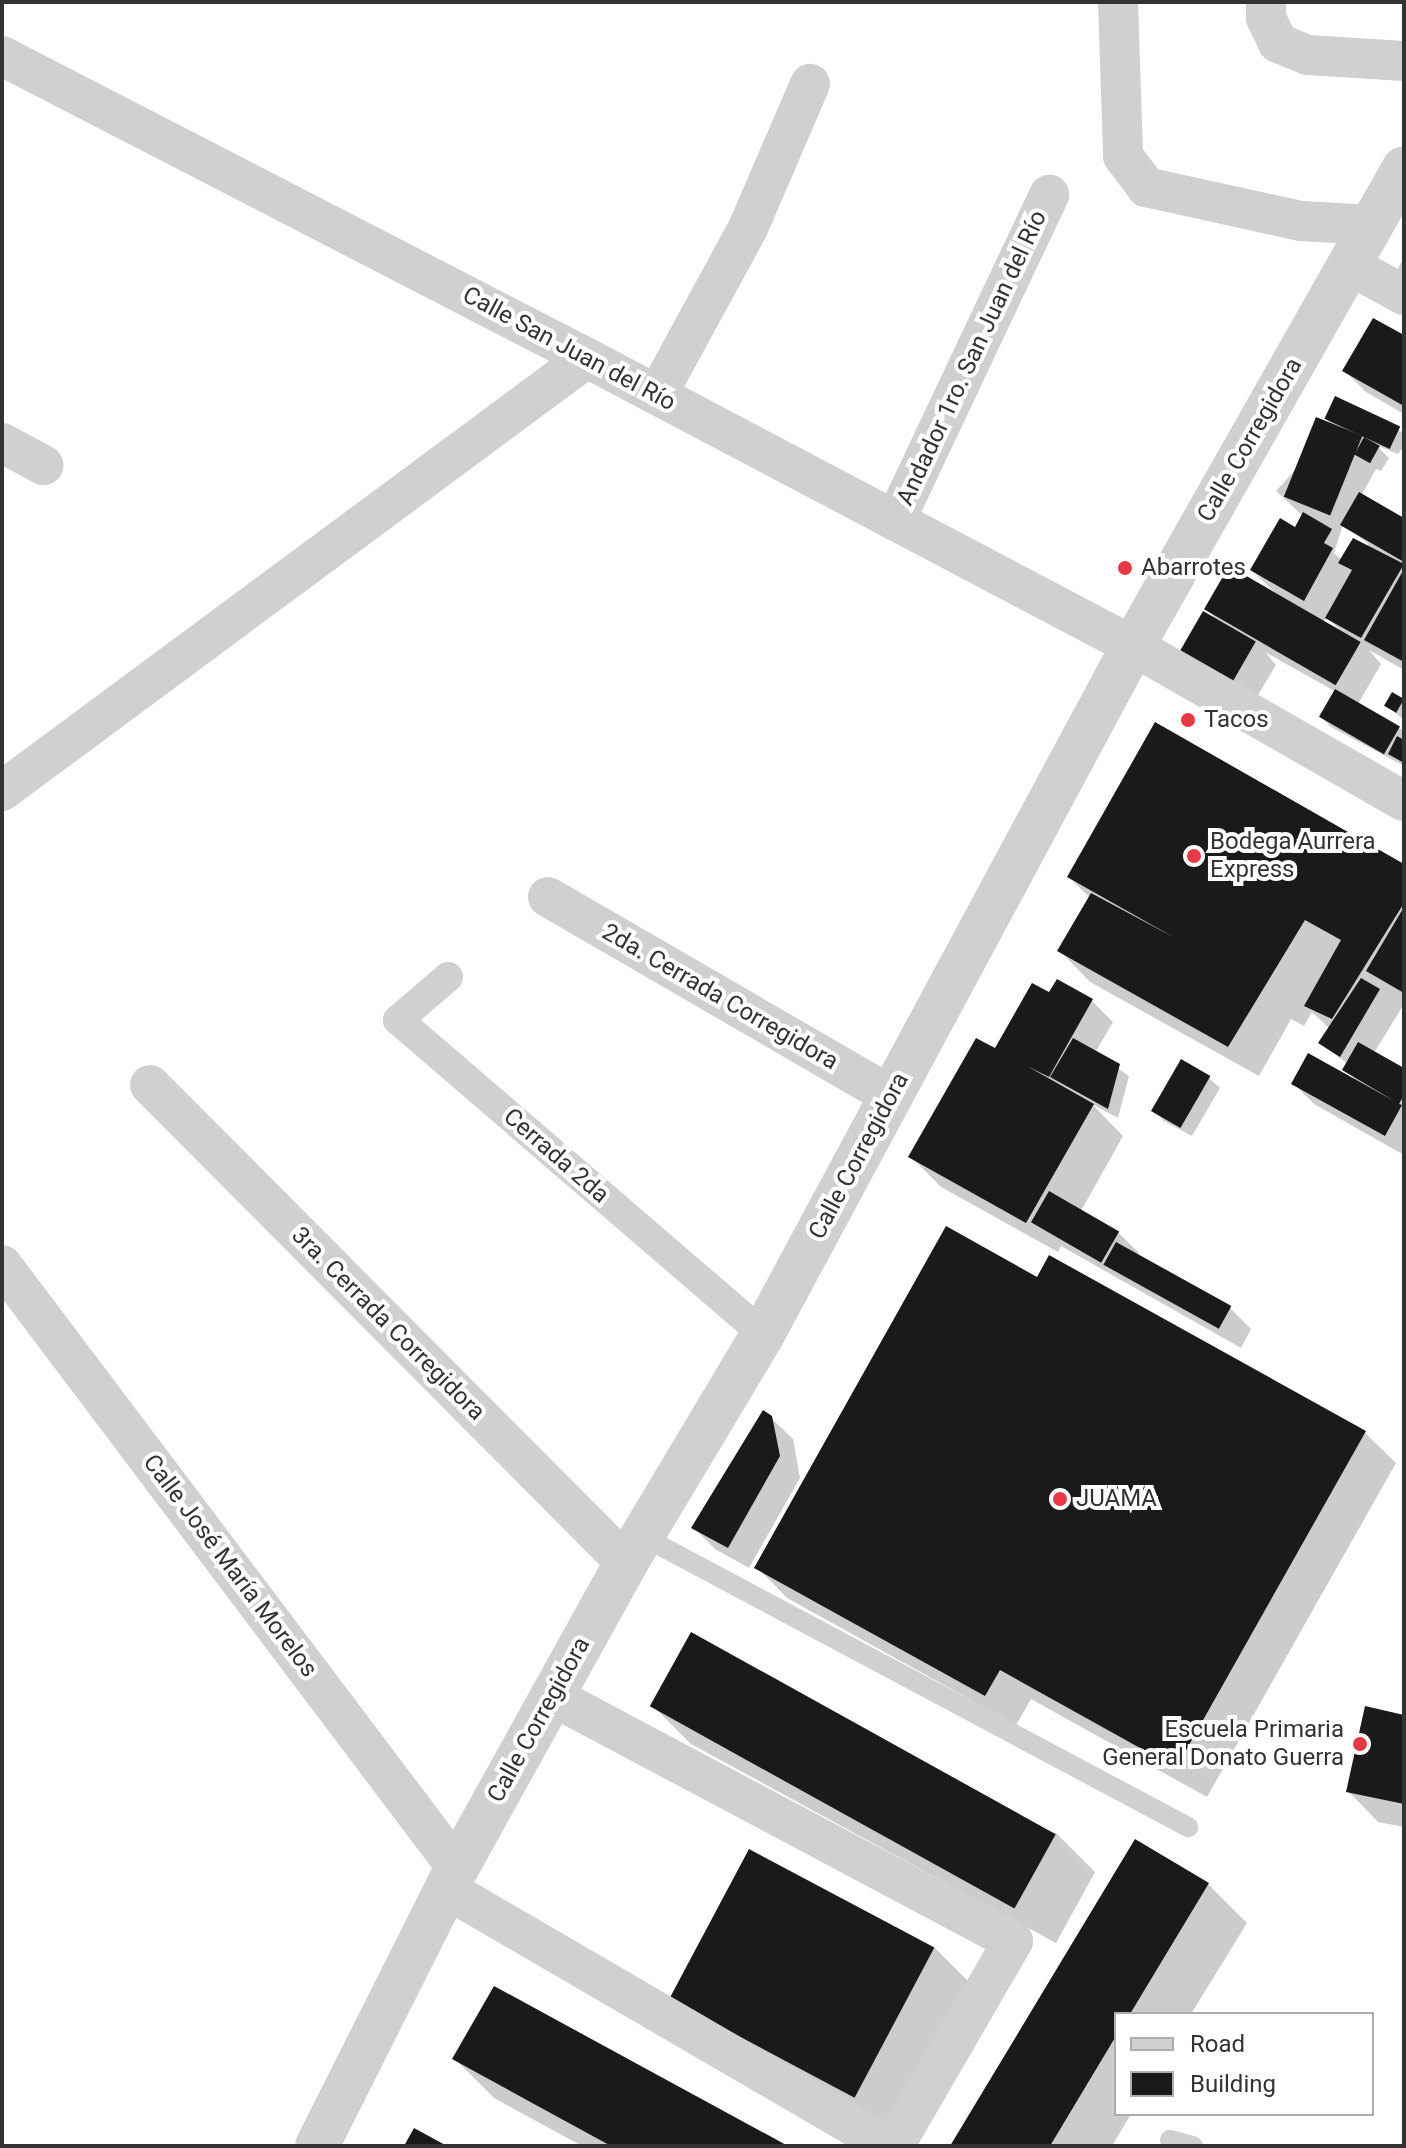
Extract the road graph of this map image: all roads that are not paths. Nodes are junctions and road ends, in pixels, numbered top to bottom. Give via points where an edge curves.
1 (1118, 2) edge
2 (1266, 2) edge
3 (2, 56) edge
4 (1404, 61) edge
5 (810, 84) dead end
6 (1404, 168) edge
7 (1049, 195) dead end
8 (1371, 225) junction
9 (1349, 265) junction
10 (1404, 295) edge
11 (587, 358) junction
12 (657, 395) junction
13 (2, 443) edge
14 (43, 465) dead end
15 (895, 521) junction
16 (1133, 646) junction
17 (2, 791) edge
18 (1404, 801) edge
19 (548, 897) dead end
20 (448, 977) dead end
21 (150, 1085) dead end
22 (891, 1096) junction
23 (2, 1265) edge
24 (763, 1334) junction
25 (634, 1549) junction
26 (552, 1696) junction
27 (1188, 1827) dead end
28 (452, 1879) junction
29 (1170, 2140) dead end
30 (315, 2144) edge
31 (888, 2146) edge
32 (894, 2146) edge
33 (1193, 2146) edge

1 - 8 street via 1123,156 1146,187 1301,221
2 - 4 street via 1266,18 1278,43 1308,55
3 - 11 street, Calle San Juan del Río
5 - 12 street via 748,228
6 - 8 street, Calle Corregidora
7 - 15 street, Andador 1ro. San Juan del Río
8 - 9 street, Calle Corregidora
9 - 10 street
9 - 16 street, Calle Corregidora
11 - 12 street, Calle San Juan del Río
11 - 17 street
12 - 15 street, Calle San Juan del Río
13 - 14 street
15 - 16 street, Calle San Juan del Río
16 - 18 street, Calle San Juan del Río
16 - 22 street, Calle Corregidora
19 - 22 street, 2da. Cerrada Corregidora
20 - 24 street, Cerrada 2da via 398,1020
21 - 25 street, 3ra. Cerrada Corregidora
22 - 24 street, Calle Corregidora
23 - 28 street, Calle José María Morelos
24 - 25 street, Calle Corregidora
25 - 26 street, Calle Corregidora
25 - 27 lane
26 - 28 street, Calle Corregidora
26 - 32 street via 1013,1941
28 - 30 street, Calle Corregidora
28 - 31 street
29 - 33 lane

